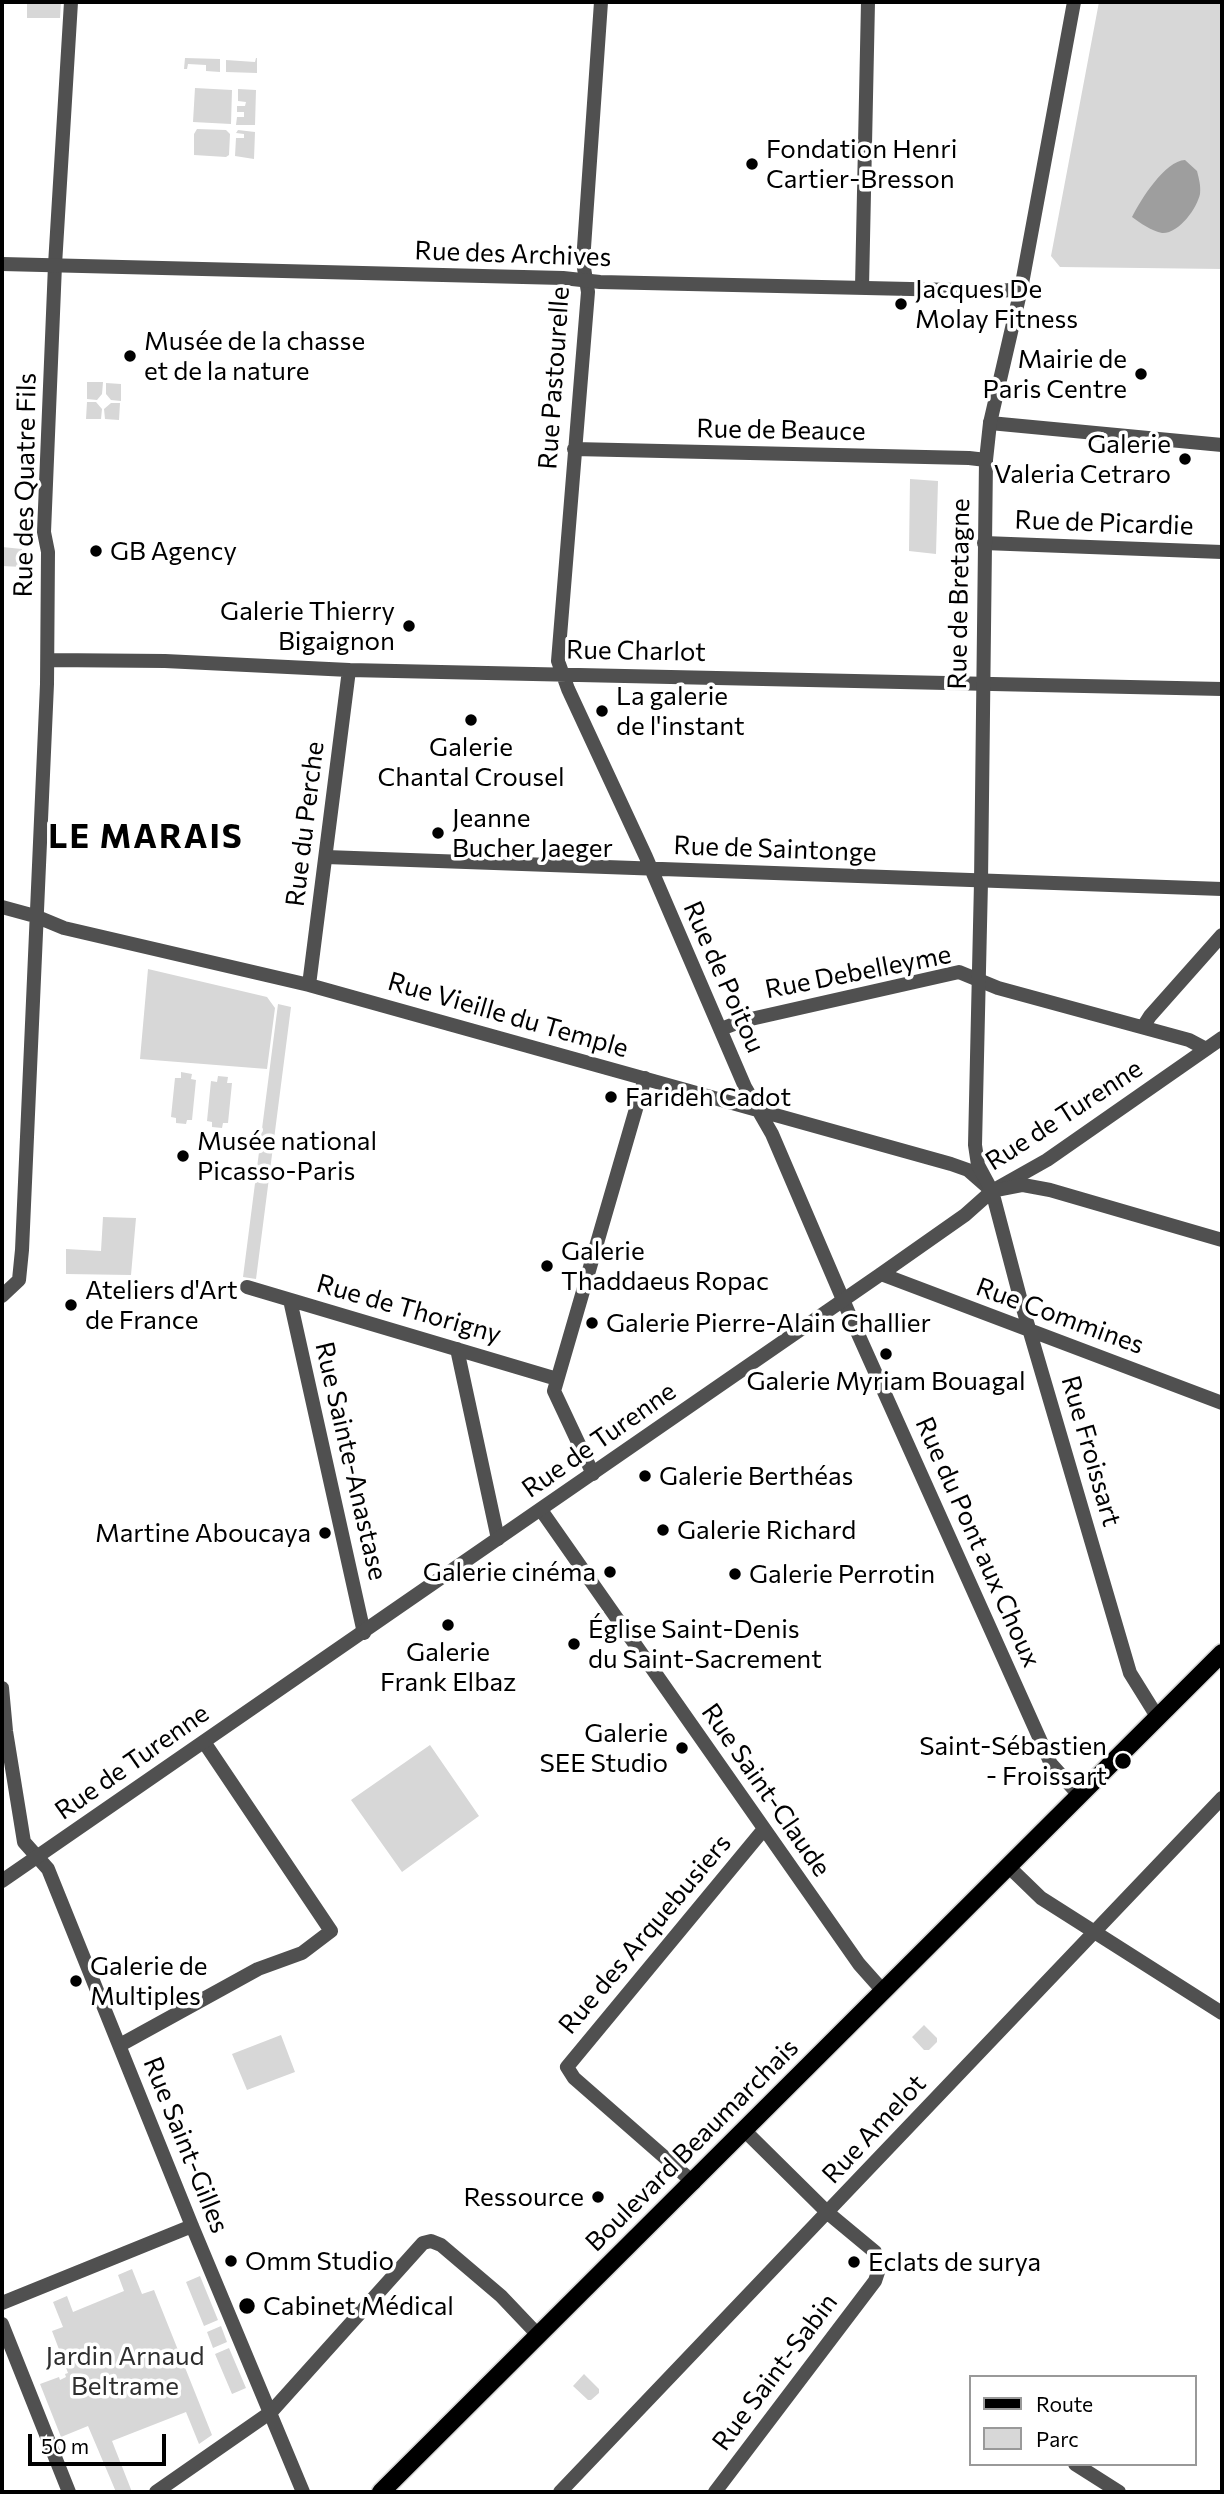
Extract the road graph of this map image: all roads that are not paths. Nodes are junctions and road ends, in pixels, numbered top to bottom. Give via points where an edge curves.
1 (71, 2) edge
2 (601, 2) edge
3 (868, 2) edge
4 (1074, 2) edge
5 (2, 264) edge
6 (55, 265) junction
7 (586, 280) junction
8 (862, 287) junction
9 (1021, 289) junction
10 (990, 423) junction
11 (1222, 445) edge
12 (575, 449) junction
13 (986, 460) junction
14 (984, 543) junction
15 (1222, 552) edge
16 (48, 660) junction
17 (349, 670) junction
18 (562, 674) junction
19 (983, 684) junction
20 (1222, 690) edge
21 (326, 857) junction
22 (650, 869) junction
23 (981, 882) junction
24 (1222, 889) edge
25 (2, 907) edge
26 (35, 916) junction
27 (1222, 935) edge
28 (979, 979) junction
29 (309, 985) junction
30 (1143, 1027) junction
31 (721, 1029) junction
32 (1222, 1038) edge
33 (1206, 1049) junction
34 (645, 1078) junction
35 (757, 1111) junction
36 (992, 1191) junction
37 (1222, 1240) edge
38 (881, 1274) junction
39 (247, 1287) dead end
40 (2, 1296) edge
41 (290, 1300) junction
42 (843, 1300) junction
43 (1030, 1331) junction
44 (457, 1349) junction
45 (557, 1379) junction
46 (1222, 1403) edge
47 (593, 1474) junction
48 (541, 1510) junction
49 (498, 1539) junction
50 (364, 1633) junction
51 (1222, 1653) edge
52 (2, 1688) edge
53 (3, 1718) edge
54 (1158, 1718) junction
55 (204, 1742) junction
56 (1080, 1796) junction
57 (1222, 1798) edge
58 (764, 1829) junction
59 (37, 1857) junction
60 (1009, 1867) junction
61 (2, 1881) edge
62 (1094, 1932) junction
63 (883, 1991) junction
64 (1222, 2013) edge
65 (120, 2045) junction
66 (744, 2130) junction
67 (694, 2183) junction
68 (828, 2213) junction
69 (192, 2226) junction
70 (2, 2303) edge
71 (2, 2324) edge
72 (539, 2336) junction
73 (271, 2412) junction
74 (1078, 2466) edge
75 (69, 2492) edge
76 (156, 2492) edge
77 (303, 2492) edge
78 (381, 2492) edge
79 (560, 2492) edge
80 (715, 2492) edge
81 (1119, 2492) edge

1 - 6 street, Rue des Quatre Fils
2 - 7 street, Rue Pastourelle via 583,262
3 - 8 street
4 - 9 street, Rue de Bretagne
5 - 6 street, Rue des Archives
6 - 7 street, Rue des Archives
6 - 16 street, Rue des Quatre Fils via 44,532
7 - 8 street, Rue des Archives
7 - 12 street, Rue Pastourelle
8 - 9 street, Rue des Archives
9 - 10 street, Rue de Bretagne
10 - 11 street
10 - 13 street, Rue de Bretagne
12 - 13 street, Rue de Beauce
12 - 18 street, Rue Pastourelle via 558,661
13 - 14 street, Rue de Bretagne
14 - 15 street, Rue de Picardie
14 - 19 street, Rue de Bretagne
16 - 17 street, Rue Charlot
16 - 26 street, Rue des Quatre Fils
17 - 18 street, Rue Charlot
17 - 21 street, Rue du Perche
18 - 19 street, Rue Charlot
18 - 22 street, Rue de Poitou
19 - 20 street, Rue Charlot
19 - 23 street, Rue de Bretagne
21 - 22 street, Rue de Saintonge
21 - 29 street, Rue du Perche
22 - 23 street, Rue de Saintonge
22 - 31 street, Rue de Poitou
23 - 24 street, Rue de Saintonge
23 - 28 street, Rue de Bretagne
25 - 26 street, Rue Vieille du Temple
26 - 29 street, Rue Vieille du Temple via 64,928
26 - 40 street, Rue des Quatre Fils via 19,1280
27 - 30 street
28 - 30 street, Rue Debelleyme
28 - 31 street, Rue Debelleyme via 959,972
28 - 36 street, Rue de Bretagne via 975,1145 978,1165
29 - 34 street, Rue Vieille du Temple
30 - 33 street, Rue Debelleyme
31 - 35 street, Rue de Poitou
32 - 33 street, Rue de Turenne
33 - 36 street, Rue de Turenne via 1047,1160
34 - 35 street, Rue Vieille du Temple
34 - 45 street
35 - 36 street, Rue Vieille du Temple via 951,1164 968,1170
35 - 42 street, Rue de Poitou via 772,1134
36 - 37 street via 1023,1185 1050,1190
36 - 38 street, Rue de Turenne
36 - 43 street, Rue Froissart
38 - 42 street, Rue de Turenne
38 - 43 street, Rue Commines
39 - 41 street, Rue de Thorigny
41 - 44 street, Rue de Thorigny
41 - 50 street, Rue Sainte-Anastase
42 - 47 street, Rue de Turenne
42 - 56 street, Rue du Pont aux Choux via 1051,1764
43 - 46 street, Rue Commines
43 - 54 street, Rue Froissart via 1130,1673
44 - 45 street, Rue de Thorigny
44 - 49 street
45 - 47 street via 554,1391
47 - 48 street, Rue de Turenne
48 - 49 street, Rue de Turenne
48 - 58 street, Rue Saint-Claude
49 - 50 street, Rue de Turenne
50 - 55 street, Rue de Turenne
51 - 54 main road, Boulevard Beaumarchais
52 - 53 street, Rue Saint-Gilles
53 - 59 street, Rue Saint-Gilles via 24,1842
54 - 56 main road, Boulevard Beaumarchais
55 - 59 street, Rue de Turenne
55 - 65 street via 331,1931 302,1953 258,1969
56 - 60 main road, Boulevard Beaumarchais
57 - 62 street, Rue Amelot
58 - 63 street, Rue Saint-Claude
58 - 67 street, Rue des Arquebusiers via 567,2067
59 - 61 street, Rue de Turenne
59 - 65 street, Rue Saint-Gilles via 48,1869
60 - 62 street via 1041,1898
60 - 63 main road, Boulevard Beaumarchais
62 - 64 street
62 - 68 street, Rue Amelot
63 - 66 main road, Boulevard Beaumarchais
65 - 69 street, Rue Saint-Gilles
66 - 67 main road, Boulevard Beaumarchais
66 - 68 street, Rue Saint-Sabin
67 - 72 main road, Boulevard Beaumarchais
68 - 79 street, Rue Amelot
68 - 80 street, Rue Saint-Sabin via 875,2252 878,2274
69 - 70 street
69 - 73 street, Rue Saint-Gilles
71 - 75 street
72 - 73 street via 501,2296 441,2245 428,2241
72 - 78 main road, Boulevard Beaumarchais
73 - 76 street
73 - 77 street, Rue Saint-Gilles
74 - 81 street

